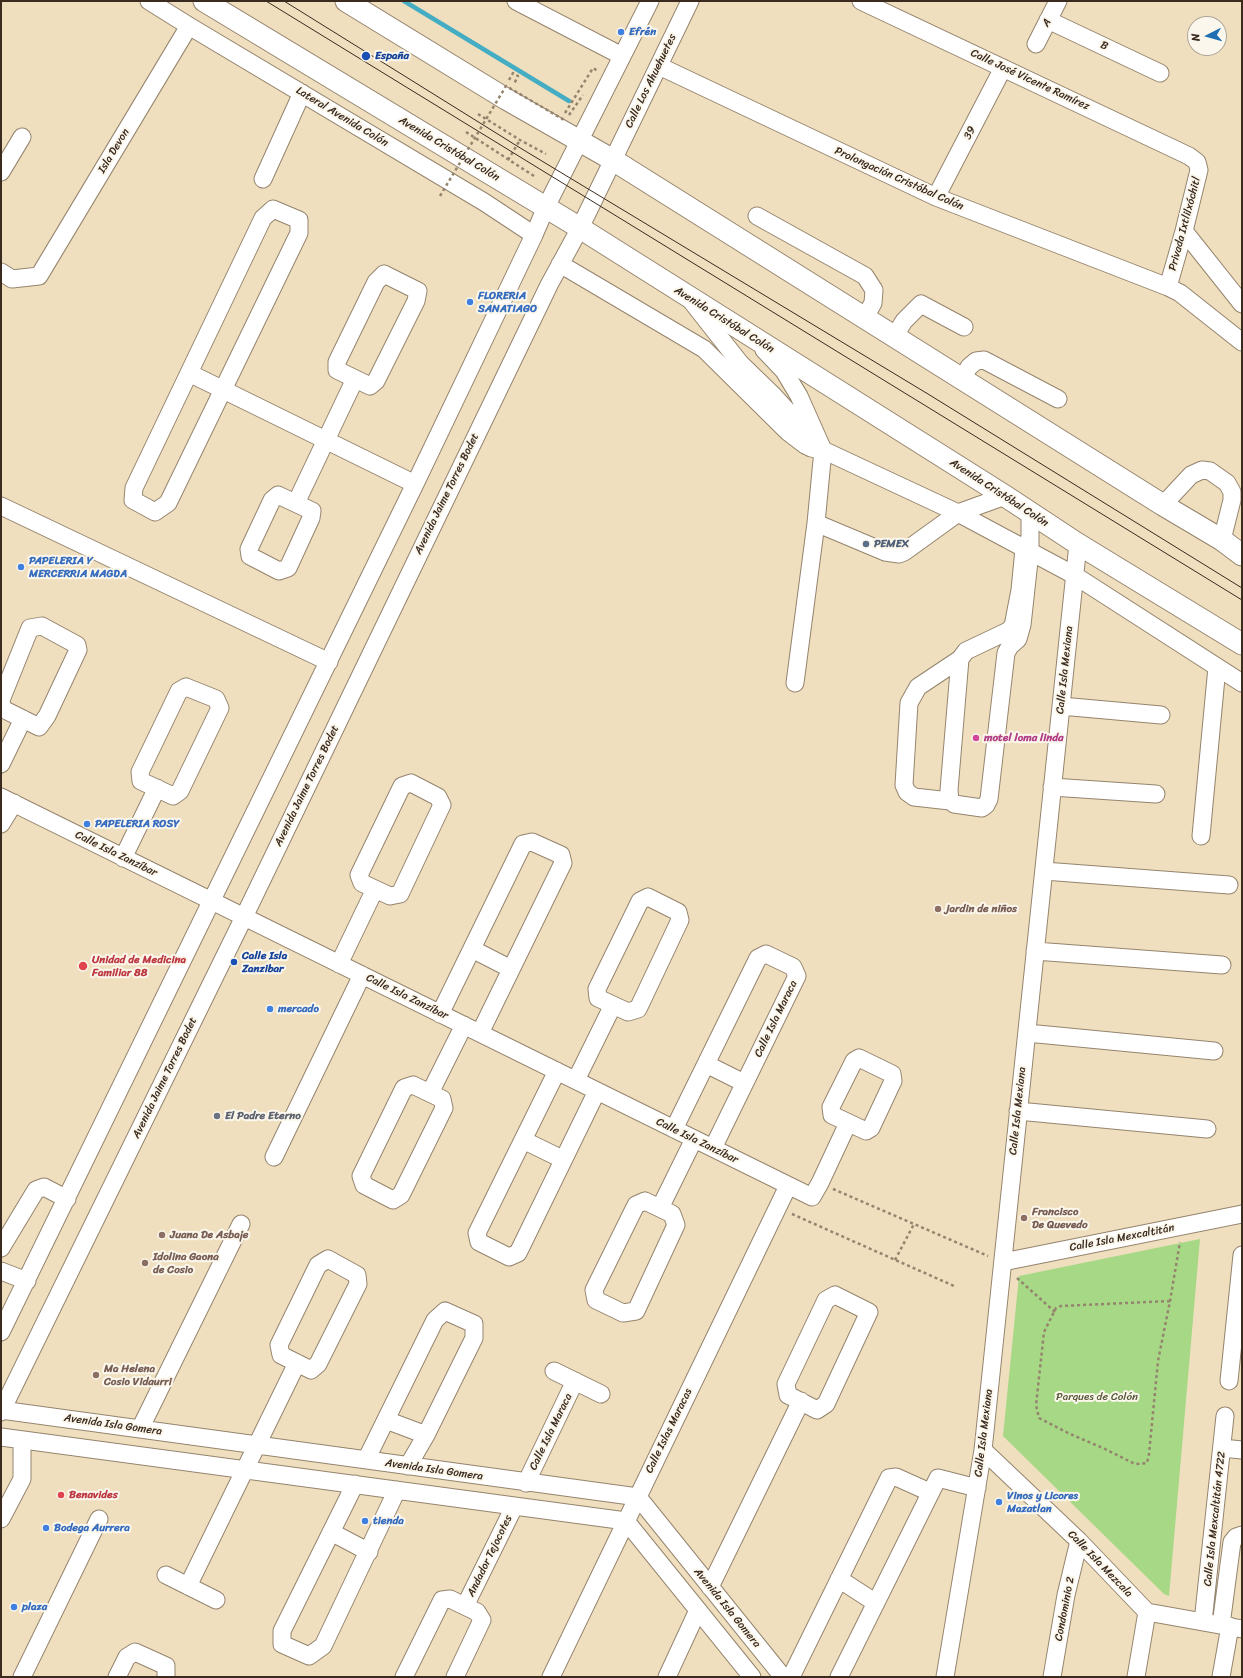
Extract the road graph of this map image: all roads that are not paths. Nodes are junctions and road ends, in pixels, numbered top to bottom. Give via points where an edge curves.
1 (150, 1) edge
2 (204, 1) edge
3 (346, 1) edge
4 (516, 1) edge
5 (650, 1) edge
6 (690, 1) edge
7 (861, 1) edge
8 (1058, 1) edge
9 (1048, 20) junction
10 (189, 26) junction
11 (1036, 44) dead end
12 (622, 56) junction
13 (659, 66) junction
14 (1003, 68) junction
15 (1160, 73) dead end
16 (302, 93) junction
17 (22, 137) dead end
18 (579, 141) junction
19 (612, 160) junction
20 (1197, 162) joint
21 (1, 172) edge
22 (263, 179) dead end
23 (936, 198) junction
24 (546, 208) junction
25 (757, 216) dead end
26 (580, 228) junction
27 (1184, 231) junction
28 (534, 235) junction
29 (560, 264) junction
30 (1, 272) edge
31 (1168, 287) junction
32 (688, 297) junction
33 (1242, 304) edge
34 (864, 319) junction
35 (964, 327) dead end
36 (894, 337) junction
37 (753, 338) junction
38 (1242, 342) edge
39 (189, 373) junction
40 (355, 379) junction
41 (962, 379) junction
42 (223, 390) junction
43 (1058, 399) dead end
44 (325, 440) junction
45 (823, 450) junction
46 (415, 484) junction
47 (1005, 496) junction
48 (296, 503) dead end
49 (1163, 505) junction
50 (1, 506) edge
51 (1030, 512) junction
52 (958, 513) junction
53 (816, 523) junction
54 (1222, 540) junction
55 (1078, 544) junction
56 (1028, 547) junction
57 (1242, 555) edge
58 (1074, 575) junction
59 (1242, 644) edge
60 (960, 659) junction
61 (329, 662) junction
62 (1217, 667) junction
63 (795, 683) dead end
64 (1242, 683) edge
65 (1, 701) edge
66 (1061, 706) junction
67 (1161, 714) dead end
68 (23, 719) junction
69 (1, 764) edge
70 (1052, 787) junction
71 (157, 788) junction
72 (1156, 794) dead end
73 (8, 800) edge
74 (950, 801) junction
75 (1, 824) edge
76 (1201, 836) dead end
77 (124, 858) junction
78 (1044, 871) junction
79 (1229, 885) dead end
80 (375, 889) junction
81 (212, 901) junction
82 (244, 917) junction
83 (472, 949) junction
84 (1035, 951) junction
85 (339, 964) junction
86 (1222, 965) dead end
87 (511, 969) junction
88 (362, 975) junction
89 (613, 1005) junction
90 (440, 1014) junction
91 (464, 1025) junction
92 (480, 1033) junction
93 (1027, 1033) junction
94 (1214, 1051) dead end
95 (706, 1064) junction
96 (557, 1071) junction
97 (576, 1080) junction
98 (744, 1083) junction
99 (597, 1091) junction
100 (430, 1093) junction
101 (1018, 1111) junction
102 (848, 1123) dead end
103 (674, 1129) junction
104 (1207, 1129) dead end
105 (694, 1139) junction
106 (523, 1140) junction
107 (713, 1148) junction
108 (274, 1156) dead end
109 (562, 1159) junction
110 (788, 1186) junction
111 (67, 1199) junction
112 (660, 1208) junction
113 (1242, 1214) edge
114 (241, 1224) dead end
115 (1, 1248) edge
116 (1242, 1255) edge
117 (1003, 1262) junction
118 (1, 1271) edge
119 (27, 1281) junction
120 (6, 1311) edge
121 (1, 1332) edge
122 (297, 1363) junction
123 (554, 1371) dead end
124 (575, 1381) junction
125 (1229, 1381) dead end
126 (601, 1394) dead end
127 (801, 1401) junction
128 (1, 1411) edge
129 (1225, 1416) dead end
130 (386, 1420) junction
131 (140, 1429) junction
132 (426, 1435) junction
133 (1, 1437) edge
134 (22, 1440) junction
135 (257, 1446) junction
136 (1222, 1448) junction
137 (983, 1450) junction
138 (1242, 1450) edge
139 (366, 1460) junction
140 (408, 1466) junction
141 (244, 1470) junction
142 (526, 1483) junction
143 (355, 1484) junction
144 (977, 1488) junction
145 (397, 1490) junction
146 (929, 1496) junction
147 (638, 1497) junction
148 (514, 1507) junction
149 (1, 1519) edge
150 (99, 1519) dead end
151 (626, 1521) junction
152 (330, 1532) junction
153 (1242, 1535) edge
154 (1079, 1541) junction
155 (369, 1552) junction
156 (166, 1575) dead end
157 (839, 1579) junction
158 (188, 1586) junction
159 (710, 1587) junction
160 (216, 1600) dead end
161 (876, 1602) junction
162 (466, 1606) junction
163 (698, 1610) junction
164 (1147, 1612) junction
165 (1203, 1622) junction
166 (1231, 1627) edge
167 (22, 1677) edge
168 (117, 1677) edge
169 (166, 1677) edge
170 (404, 1677) edge
171 (455, 1677) edge
172 (551, 1677) edge
173 (667, 1677) edge
174 (752, 1677) edge
175 (783, 1677) edge
176 (792, 1677) edge
177 (839, 1677) edge
178 (945, 1677) edge
179 (1052, 1677) edge
180 (1136, 1677) edge
181 (1221, 1677) edge

1 - 10 street, Lateral Avenida Colón
2 - 24 main road, Avenida Cristóbal Colón
3 - 18 main road via 506,99 561,124
4 - 12 street
5 - 12 street
6 - 13 street, Calle Los Ahuehuetes
7 - 14 street, Calle José Vicente Ramírez
8 - 9 street, A
9 - 11 street, A
9 - 15 street, B
10 - 16 street, Lateral Avenida Colón
10 - 30 street, Isla Devon via 39,276 12,278
12 - 18 street
13 - 19 street, Calle Los Ahuehuetes
13 - 23 street, Prolongación Cristóbal Colón
14 - 20 street, Calle José Vicente Ramírez
14 - 23 street, 39
16 - 22 street
16 - 28 street, Lateral Avenida Colón via 484,202
17 - 21 street
18 - 19 main road
18 - 24 street
19 - 26 street, Avenida Jaime Torres Bodet
19 - 34 main road
20 - 27 street, Privada Ixtlilxóchitl via 1199,170
23 - 31 street, Prolongación Cristóbal Colón
24 - 26 main road, Avenida Cristóbal Colón
24 - 28 street
25 - 34 street via 865,276 874,290 873,303
26 - 29 street, Avenida Jaime Torres Bodet
26 - 32 main road, Avenida Cristóbal Colón
27 - 31 street, Privada Ixtlilxóchitl
27 - 33 street
28 - 46 street
29 - 45 street via 704,349 788,432 811,448
29 - 82 street, Avenida Jaime Torres Bodet
31 - 38 street, Prolongación Cristóbal Colón via 1180,293
32 - 37 main road, Avenida Cristóbal Colón
32 - 45 street via 740,363
34 - 36 main road
35 - 36 street via 921,304 904,321
36 - 41 main road
37 - 45 street via 784,371 799,396
37 - 47 main road, Avenida Cristóbal Colón
39 - 42 street
39 - 42 street via 134,488 133,500 155,512 168,503
39 - 42 street via 263,218 273,209 299,220 299,232
40 - 40 street via 337,370 337,362 376,282 384,274 418,291 416,301 376,381 370,386
40 - 44 street
41 - 43 street via 976,361 984,360
41 - 49 main road
42 - 44 street
44 - 46 street
44 - 48 street
45 - 52 street
45 - 53 street
46 - 61 street
47 - 51 main road, Avenida Cristóbal Colón
47 - 52 street
49 - 54 main road
49 - 54 street via 1191,475 1202,470 1210,471 1227,483 1232,492
50 - 61 street
51 - 55 main road, Avenida Cristóbal Colón
51 - 56 street
52 - 53 street via 904,552 894,554
52 - 56 street
53 - 63 street
54 - 57 main road
55 - 58 street, Calle Isla Mexiana
55 - 59 main road, Avenida Cristóbal Colón
56 - 58 street
56 - 60 street via 1013,626 1008,631 966,651
56 - 74 street via 1022,625 1018,639 1006,653 989,799 986,805 980,808 954,804
58 - 62 street
58 - 66 street, Calle Isla Mexiana
60 - 74 street
60 - 74 street via 918,687 909,703 904,784 907,792 914,797
61 - 81 street
62 - 64 street
62 - 76 street
65 - 68 street via 3,710
65 - 68 street via 30,628 42,626 77,645 78,650 47,716 39,727
66 - 67 street
66 - 70 street, Calle Isla Mexiana
68 - 69 street
70 - 72 street
70 - 78 street, Calle Isla Mexiana
71 - 71 street via 141,781 140,772 179,691 186,687 216,699 220,708 180,790 173,796
71 - 77 street
73 - 75 street
73 - 77 street, Calle Isla Zanzíbar
77 - 81 street, Calle Isla Zanzíbar
78 - 79 street
78 - 84 street, Calle Isla Mexiana
80 - 80 street via 362,883 359,875 402,786 411,783 438,796 442,805 400,894 390,896
80 - 85 street
81 - 82 street, Calle Isla Zanzíbar
81 - 111 street
82 - 85 street, Calle Isla Zanzíbar
82 - 128 street, Avenida Jaime Torres Bodet
83 - 87 street
83 - 87 street via 522,844 532,842 561,855 563,863
83 - 90 street
84 - 86 street
84 - 93 street, Calle Isla Mexiana
85 - 88 street, Calle Isla Zanzíbar
87 - 92 street
88 - 90 street, Calle Isla Zanzíbar
88 - 108 street
89 - 89 street via 598,998 597,989 640,901 648,897 678,912 680,920 638,1009 628,1012
89 - 97 street
90 - 91 street, Calle Isla Zanzíbar
91 - 92 street, Calle Isla Zanzíbar
91 - 100 street
92 - 96 street, Calle Isla Zanzíbar
93 - 94 street
93 - 101 street, Calle Isla Mexiana
95 - 98 street
95 - 98 street, Calle Isla Maraca via 758,958 766,954 793,967 797,976
95 - 103 street, Calle Isla Maraca
96 - 97 street, Calle Isla Zanzíbar
96 - 106 street
97 - 99 street, Calle Isla Zanzíbar
98 - 107 street, Calle Isla Maraca
99 - 103 street, Calle Isla Zanzíbar
99 - 109 street
100 - 100 street via 442,1099 444,1108 401,1196 393,1200 364,1185 361,1176 404,1088 413,1085
101 - 104 street
101 - 117 street, Calle Isla Mexiana
102 - 110 street, Calle Isla Zanzíbar via 816,1190
103 - 105 street, Calle Isla Zanzíbar
105 - 107 street, Calle Isla Zanzíbar
105 - 112 street
106 - 109 street
106 - 109 street via 478,1233 479,1242 508,1257 518,1253
107 - 110 street, Calle Isla Zanzíbar
110 - 147 street, Calle Islas Maracas
111 - 115 street via 44,1187 36,1190
111 - 119 street
112 - 112 street via 672,1214 676,1225 636,1310 623,1314 596,1300 594,1290 636,1205 645,1201
113 - 117 street, Calle Isla Mexcaltitán
114 - 131 street
116 - 125 street
117 - 137 street, Calle Isla Mexiana
118 - 119 street
119 - 120 street
120 - 121 street
122 - 122 street via 280,1355 279,1345 318,1265 328,1259 357,1275 358,1284 318,1364 311,1370
122 - 135 street
123 - 124 street, Calle Isla Maraca
124 - 126 street, Calle Isla Maraca
124 - 142 street, Calle Isla Maraca
127 - 127 street via 788,1395 786,1384 826,1300 835,1295 870,1312 826,1404 817,1410
127 - 159 street
128 - 131 street, Avenida Isla Gomera
129 - 136 street, Calle Isla Mexcaltitán 4722
130 - 132 street
130 - 132 street via 435,1320 445,1311 474,1324 474,1338
130 - 139 street
131 - 135 street, Avenida Isla Gomera
132 - 140 street
133 - 134 street
134 - 141 street
134 - 149 street via 22,1479
135 - 139 street, Avenida Isla Gomera
135 - 141 street
136 - 138 street
136 - 165 street, Calle Isla Mexcaltitán 4722
137 - 144 street, Calle Isla Mexiana
137 - 154 street, Calle Isla Mezcala
139 - 140 street, Avenida Isla Gomera
140 - 142 street, Avenida Isla Gomera
141 - 143 street
141 - 158 street
142 - 147 street, Avenida Isla Gomera
143 - 145 street
143 - 152 street
144 - 146 street via 938,1478
144 - 178 street, Calle Isla Mexiana
145 - 148 street
145 - 155 street
146 - 157 street via 925,1490 896,1476 889,1478
146 - 161 street
147 - 151 street, Calle Islas Maracas
147 - 159 street, Avenida Isla Gomera
148 - 151 street
148 - 162 street, Andador Tejocotes
150 - 167 street
151 - 163 street
151 - 172 street, Calle Islas Maracas
152 - 155 street
152 - 155 street via 282,1631 282,1644 309,1656 323,1646
153 - 166 street via 1232,1542
154 - 164 street, Calle Isla Mezcala
154 - 179 street, Condominio 2 via 1066,1595
156 - 158 street
157 - 161 street
157 - 176 street
158 - 160 street
159 - 175 street, Avenida Isla Gomera
161 - 177 street
162 - 170 street, Andador Tejocotes via 450,1599 442,1600
162 - 171 street, Andador Tejocotes via 477,1612 482,1620
163 - 173 street
163 - 174 street
164 - 165 street
164 - 180 street
165 - 166 street
166 - 181 street
168 - 169 street via 127,1657 135,1652 166,1666

